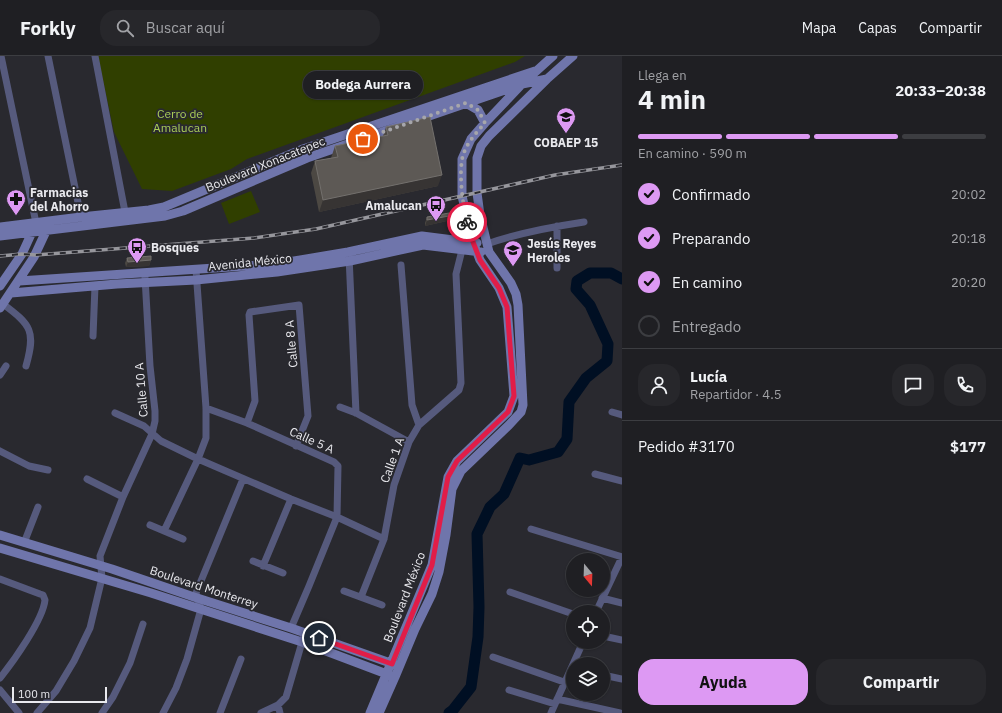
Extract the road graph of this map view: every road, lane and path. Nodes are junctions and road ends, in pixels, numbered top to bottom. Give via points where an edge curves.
1 (1, 56) edge
2 (48, 56) edge
3 (95, 56) edge
4 (553, 56) edge
5 (573, 56) edge
6 (561, 67) junction
7 (538, 70) junction
8 (547, 79) junction
9 (522, 84) junction
10 (466, 103) junction
11 (485, 123) junction
12 (125, 212) junction
13 (81, 217) junction
14 (50, 221) junction
15 (584, 222) dead end
16 (36, 223) junction
17 (557, 226) junction
18 (0, 227) edge
19 (47, 231) junction
20 (32, 233) junction
21 (0, 236) edge
22 (466, 244) junction
23 (488, 248) junction
24 (476, 251) junction
25 (349, 257) junction
26 (401, 265) dead end
27 (557, 268) dead end
28 (196, 270) junction
29 (145, 278) junction
30 (196, 280) junction
31 (2, 281) edge
32 (19, 281) junction
33 (95, 286) junction
34 (11, 293) junction
35 (1, 306) edge
36 (93, 336) dead end
37 (6, 366) dead end
38 (26, 366) dead end
39 (0, 375) edge
40 (340, 407) dead end
41 (206, 408) junction
42 (612, 412) dead end
43 (356, 413) junction
44 (115, 414) dead end
45 (622, 415) edge
46 (247, 423) junction
47 (419, 425) junction
48 (152, 434) junction
49 (409, 442) junction
50 (296, 446) junction
51 (0, 452) edge
52 (198, 459) junction
53 (48, 470) dead end
54 (595, 474) dead end
55 (88, 479) dead end
56 (243, 479) junction
57 (622, 481) edge
58 (123, 497) junction
59 (291, 499) junction
60 (38, 507) dead end
61 (337, 517) junction
62 (150, 525) dead end
63 (531, 529) dead end
64 (164, 531) junction
65 (0, 535) edge
66 (183, 539) dead end
67 (384, 539) junction
68 (24, 543) junction
69 (0, 548) edge
70 (622, 557) edge
71 (253, 561) dead end
72 (101, 566) junction
73 (263, 566) junction
74 (283, 573) dead end
75 (102, 578) junction
76 (0, 579) edge
77 (344, 591) dead end
78 (510, 592) dead end
79 (361, 597) junction
80 (198, 598) junction
81 (602, 598) junction
82 (622, 603) edge
83 (382, 605) dead end
84 (599, 605) edge
85 (200, 609) junction
86 (566, 612) edge
87 (143, 624) dead end
88 (291, 628) junction
89 (305, 632) junction
90 (610, 637) edge
91 (622, 640) edge
92 (302, 642) junction
93 (492, 657) dead end
94 (241, 659) dead end
95 (395, 665) junction
96 (391, 675) junction
97 (610, 676) edge
98 (0, 678) edge
99 (566, 678) edge
100 (622, 679) edge
101 (564, 682) junction
102 (0, 690) edge
103 (509, 690) dead end
104 (556, 701) junction
105 (278, 704) junction
106 (19, 713) edge
107 (37, 713) edge
108 (102, 713) edge
109 (163, 713) edge
110 (220, 713) edge
111 (261, 713) edge
112 (280, 713) edge
113 (370, 713) edge
114 (379, 713) edge
115 (551, 713) edge
116 (620, 713) edge

1 - 16 street
2 - 13 street
3 - 12 street
4 - 7 street, Boulevard Xonacatepec
5 - 6 street, Boulevard Xonacatepec
6 - 7 street
6 - 8 street, Boulevard Xonacatepec
7 - 9 street
7 - 12 street, Boulevard Xonacatepec via 303,149 175,204
8 - 9 street, Boulevard Xonacatepec
8 - 23 street, Boulevard México via 489,136 477,158 477,193
9 - 10 street, Boulevard Xonacatepec
9 - 11 street
10 - 11 street via 478,110
10 - 19 street, Boulevard Xonacatepec via 307,158 183,211 150,219
11 - 22 street via 471,139 462,159
12 - 13 street, Boulevard Xonacatepec
13 - 14 street, Boulevard Xonacatepec
14 - 16 street, Boulevard Xonacatepec
14 - 19 street
15 - 17 street
16 - 18 street, Boulevard Xonacatepec
16 - 20 street
17 - 23 street
17 - 27 street
19 - 20 street, Boulevard Xonacatepec
19 - 32 street via 36,255
20 - 21 street, Boulevard Xonacatepec
20 - 31 street via 22,254
22 - 23 street, Avenida México
22 - 24 street, Avenida México
22 - 25 street, Avenida México via 423,245
22 - 47 street, Calle 1 A via 456,274 461,383 459,390
23 - 24 street, Avenida México
23 - 95 street, Boulevard México via 511,283 518,305 523,405 521,412 509,425 461,471 452,489 439,572 432,594
24 - 95 street, Boulevard México via 499,288 507,307 514,396 508,412 457,461 448,477 432,565
25 - 28 street, Avenida México
25 - 30 street, Avenida México via 276,272
25 - 43 street
26 - 47 street via 412,405
28 - 29 street, Avenida México
28 - 30 street
29 - 30 street, Avenida México
29 - 32 street, Avenida México
29 - 33 street, Avenida México
29 - 48 street, Calle 10 A via 155,411
30 - 41 street
32 - 34 street
33 - 34 street, Avenida México
33 - 36 street
34 - 35 street
35 - 38 street via 18,316 28,326 31,351
37 - 39 street
40 - 43 street
41 - 46 street, Calle 5 A
41 - 52 street via 206,438
42 - 45 street
43 - 49 street
44 - 48 street via 144,426
46 - 50 street, Calle 5 A
46 - 50 street, Calle 8 A via 255,401 250,312 299,305 308,416
47 - 49 street, Calle 1 A
48 - 52 street
48 - 58 street, Calle 10 A
49 - 67 street, Calle 1 A via 394,485
50 - 61 street, Calle 5 A via 338,466
51 - 53 street via 29,466
52 - 56 street
52 - 64 street
54 - 57 street
55 - 58 street
56 - 59 street
56 - 80 street via 196,593
58 - 72 street, Calle 10 A via 100,556
59 - 61 street
59 - 73 street
60 - 68 street
61 - 67 street
61 - 88 street, Calle 5 A
62 - 64 street
63 - 70 street
64 - 66 street
65 - 68 street, Boulevard Monterrey
67 - 79 street, Calle 1 A
68 - 72 street, Boulevard Monterrey
69 - 75 street, Boulevard Monterrey
70 - 81 street
71 - 73 street
72 - 75 street, Calle 10 A
72 - 80 street, Boulevard Monterrey
73 - 74 street
75 - 85 street, Boulevard Monterrey
75 - 107 street, Calle 10 A via 90,628 56,691
76 - 98 street via 43,595 45,600 38,619 22,647
77 - 79 street
78 - 86 street
79 - 83 street
80 - 85 street
80 - 88 street, Boulevard Monterrey
81 - 82 street
81 - 84 street
85 - 92 street, Boulevard Monterrey
85 - 109 street via 187,659
87 - 108 street via 130,663
88 - 89 street, Boulevard Monterrey
89 - 92 street
89 - 95 street, Boulevard Monterrey
90 - 91 street
92 - 96 street, Boulevard Monterrey
92 - 105 street via 288,693
93 - 101 street
94 - 110 street
95 - 96 street, Boulevard México
96 - 113 street, Boulevard México
96 - 114 street, Boulevard México
97 - 100 street
99 - 101 street
101 - 104 street
102 - 106 street
103 - 104 street
104 - 115 street
104 - 116 street
105 - 111 street
105 - 112 street

